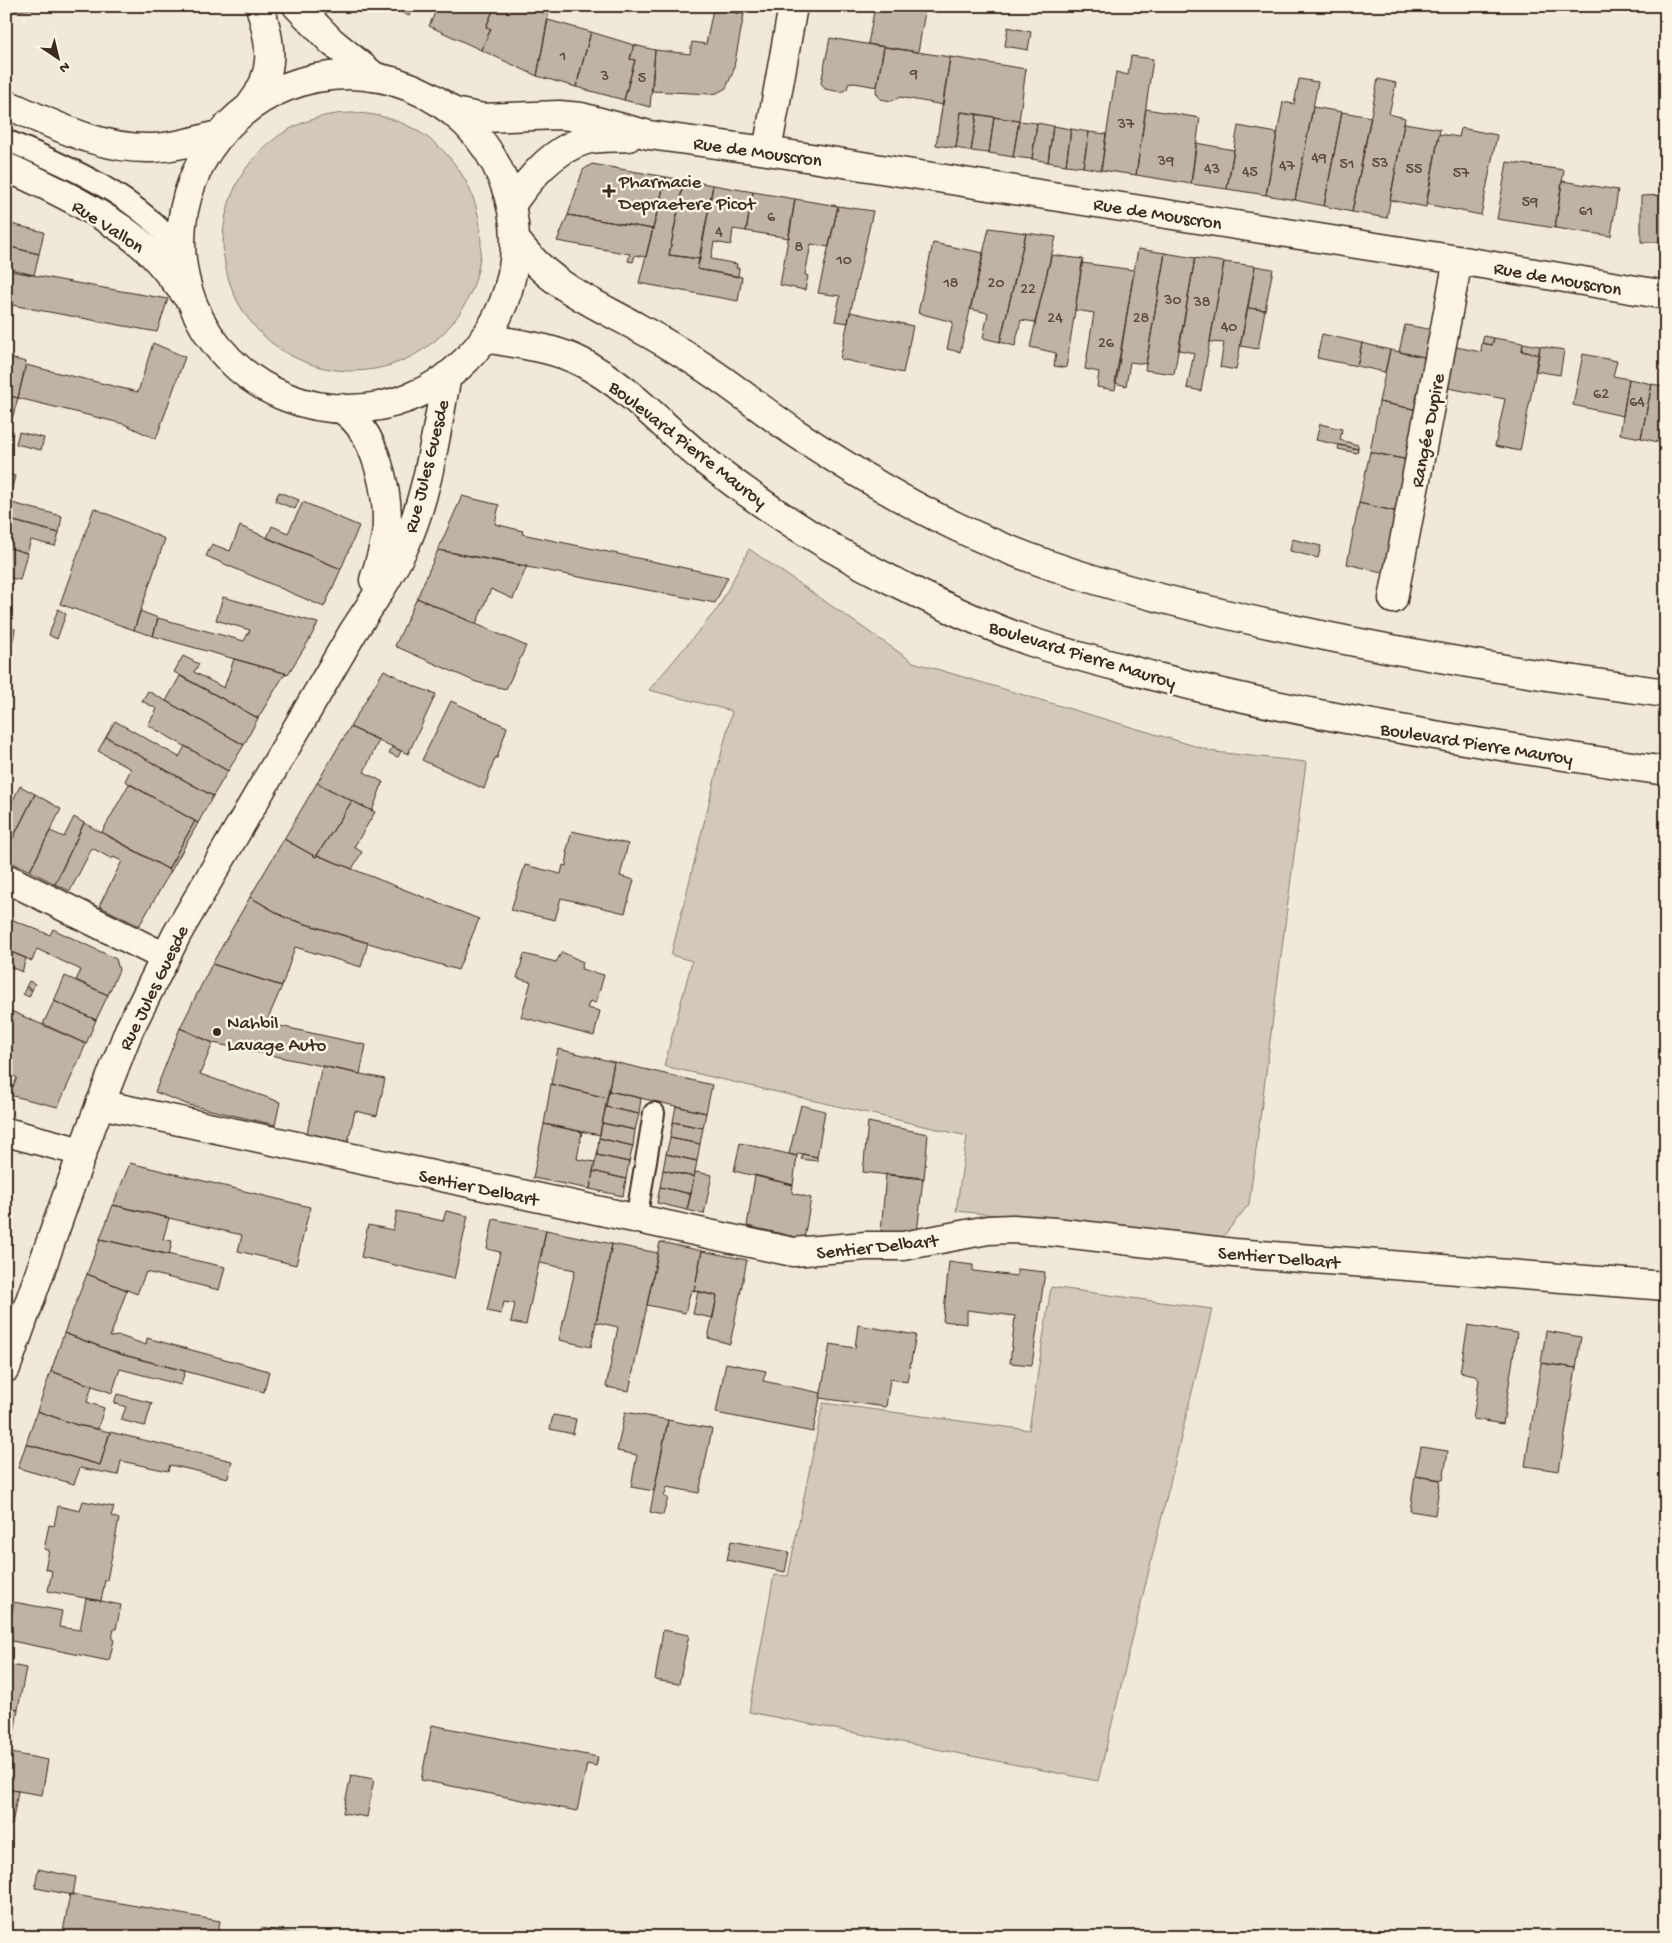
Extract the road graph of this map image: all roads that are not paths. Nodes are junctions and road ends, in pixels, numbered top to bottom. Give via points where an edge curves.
1 (260, 6) edge
2 (297, 6) edge
3 (793, 6) edge
4 (375, 77) junction
5 (6, 104) edge
6 (250, 106) junction
7 (454, 112) junction
8 (221, 134) junction
9 (649, 135) junction
10 (6, 140) edge
11 (767, 151) junction
12 (6, 167) edge
13 (511, 205) junction
14 (515, 239) junction
15 (181, 254) junction
16 (1458, 260) junction
17 (1666, 295) edge
18 (193, 305) junction
19 (484, 338) junction
20 (447, 376) junction
21 (340, 408) junction
22 (1393, 599) dead end
23 (353, 632) junction
24 (1666, 693) edge
25 (1666, 771) edge
26 (6, 878) edge
27 (165, 957) junction
28 (100, 1104) junction
29 (654, 1113) dead end
30 (6, 1132) edge
31 (82, 1152) junction
32 (636, 1220) junction
33 (1666, 1286) edge
34 (6, 1368) edge

1 - 6 main road via 268,41 269,66 264,86
2 - 4 main road via 330,41
3 - 11 main road
4 - 6 main road via 339,74 304,81 282,88
4 - 7 main road via 417,89
5 - 8 main road via 83,137 115,146 153,148
6 - 8 main road
7 - 9 main road, Rue de Mouscron via 483,118 581,117
7 - 13 main road via 488,150
8 - 15 main road via 197,170 189,190 182,222
9 - 11 main road, Rue de Mouscron
9 - 13 main road, Rue de Mouscron via 594,139 564,150 541,167
10 - 15 lane via 84,177 135,206 166,234
11 - 16 main road, Rue de Mouscron
12 - 18 main road, Rue Vallon via 131,236 152,253
13 - 14 main road
14 - 19 main road via 507,291 500,311
14 - 24 main road via 536,264 564,288 689,358 795,433 913,505 1025,557 1181,604 1336,639 1468,664
15 - 18 main road
16 - 17 main road, Rue de Mouscron
16 - 22 main road, Rangée Dupire
18 - 21 main road via 213,340 252,378 300,402
19 - 20 main road
19 - 25 main road, Boulevard Pierre Mauroy via 546,348 582,362 622,390 708,463 825,543 928,598 1030,641 1138,672 1306,712 1510,749
20 - 21 main road via 420,392 391,403
20 - 23 main road, Rue Jules Guesde via 417,513 395,566
21 - 23 main road, Rue Jules Guesde via 353,418 371,447 381,474 387,514 382,556
23 - 27 main road, Rue Jules Guesde
26 - 27 main road
27 - 28 main road, Rue Jules Guesde via 129,1030
28 - 31 main road, Rue Jules Guesde
28 - 32 main road, Sentier Delbart
29 - 32 lane
30 - 31 main road
31 - 34 main road, Rue Jules Guesde
32 - 33 main road, Sentier Delbart via 793,1252 903,1246 962,1234 1013,1229 1234,1253

